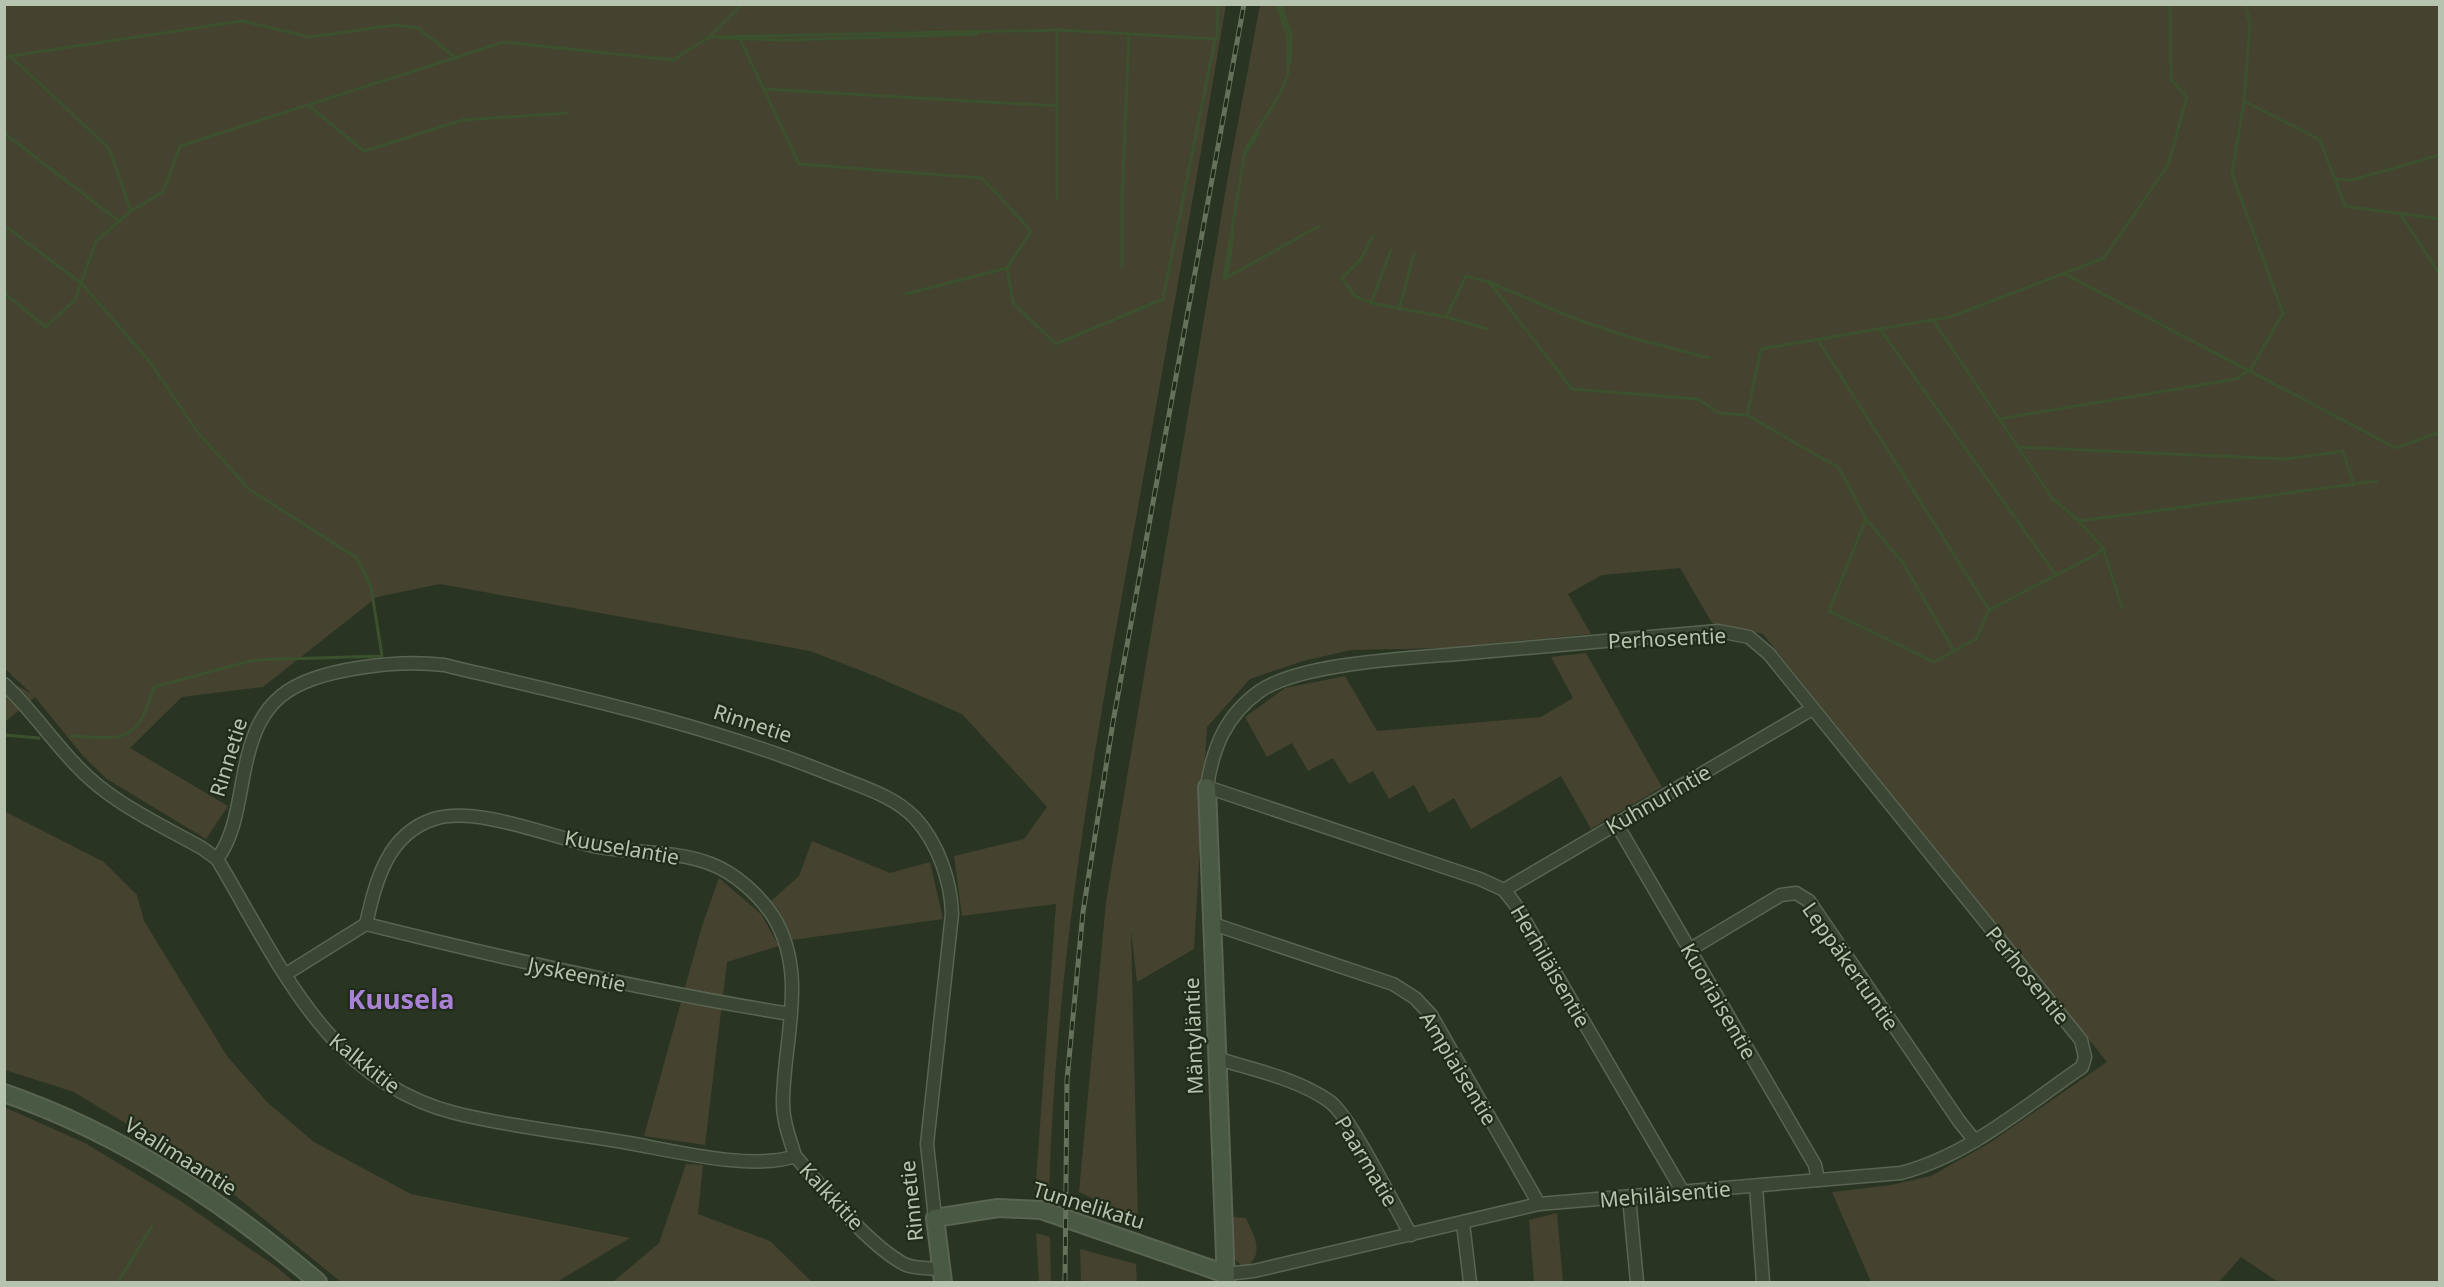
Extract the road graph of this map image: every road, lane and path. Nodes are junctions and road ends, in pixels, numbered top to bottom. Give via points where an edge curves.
1 (4, 684) edge
2 (1812, 709) junction
3 (1207, 787) junction
4 (1616, 823) junction
5 (217, 859) junction
6 (1504, 890) junction
7 (1210, 923) junction
8 (366, 924) junction
9 (1689, 950) junction
10 (286, 974) junction
11 (790, 1014) junction
12 (1216, 1058) junction
13 (2082, 1067) joint
14 (4, 1093) edge
15 (1975, 1141) junction
16 (795, 1156) junction
17 (1818, 1180) junction
18 (1756, 1186) junction
19 (1683, 1192) junction
20 (1629, 1197) junction
21 (1539, 1204) junction
22 (935, 1218) junction
23 (1463, 1223) junction
24 (1410, 1235) junction
25 (942, 1276) edge
26 (1226, 1278) edge
27 (318, 1282) edge
28 (1470, 1282) edge
29 (1637, 1282) edge
30 (1763, 1282) edge

1 - 5 street, Kalkkitie via 100,788
2 - 3 street, Perhosentie via 1770,654 1749,637 1718,631 1329,668 1292,676 1261,690 1235,713 1216,742
2 - 4 street, Kuhnurintie
2 - 13 street, Perhosentie via 2081,1040 2085,1057
3 - 6 street, Herhiläisentie
3 - 7 street, Mäntyläntie
4 - 6 street, Kuhnurintie
4 - 9 street, Kuoriaisentie
5 - 10 street, Kalkkitie
5 - 22 street, Rinnetie via 227,846 248,756 262,717 281,696 303,683 383,664 444,665 720,734 768,749 888,798 914,818 933,843 952,897 927,1144
6 - 19 street, Herhiläisentie
7 - 12 street, Mäntyläntie
7 - 21 street, Ampiaisentie via 1393,984 1415,998 1431,1015
8 - 10 street
8 - 11 street, Jyskeentie via 535,965
8 - 11 street, Kuuselantie via 386,857 408,832 434,819 482,817 599,847 690,858 712,864 740,882 772,916 792,966
9 - 15 street, Leppäkertuntie via 1781,895 1796,893 1809,901
9 - 17 street, Kuoriaisentie via 1815,1165
10 - 16 street, Kalkkitie via 333,1042 385,1083 417,1100 454,1113 680,1152 766,1163
11 - 16 street, Kuuselantie via 783,1105
12 - 24 street, Paarmatie via 1306,1087 1331,1102 1348,1124
12 - 26 street, Mäntyläntie
13 - 15 street, Mehiläisentie
14 - 27 street, Vaalimaantie via 98,1131 156,1164 243,1222
15 - 17 street, Mehiläisentie via 1945,1158 1901,1173
16 - 25 street, Kalkkitie via 886,1251 906,1265
17 - 18 street, Mehiläisentie
18 - 19 street, Mehiläisentie
18 - 30 street
19 - 20 street, Mehiläisentie
20 - 21 street, Mehiläisentie
20 - 29 street
21 - 23 street, Mehiläisentie
22 - 25 street, Rinnetie
22 - 26 street, Tunnelikatu via 998,1208 1041,1210
23 - 24 street, Mehiläisentie
23 - 28 street
24 - 26 street, Mehiläisentie

